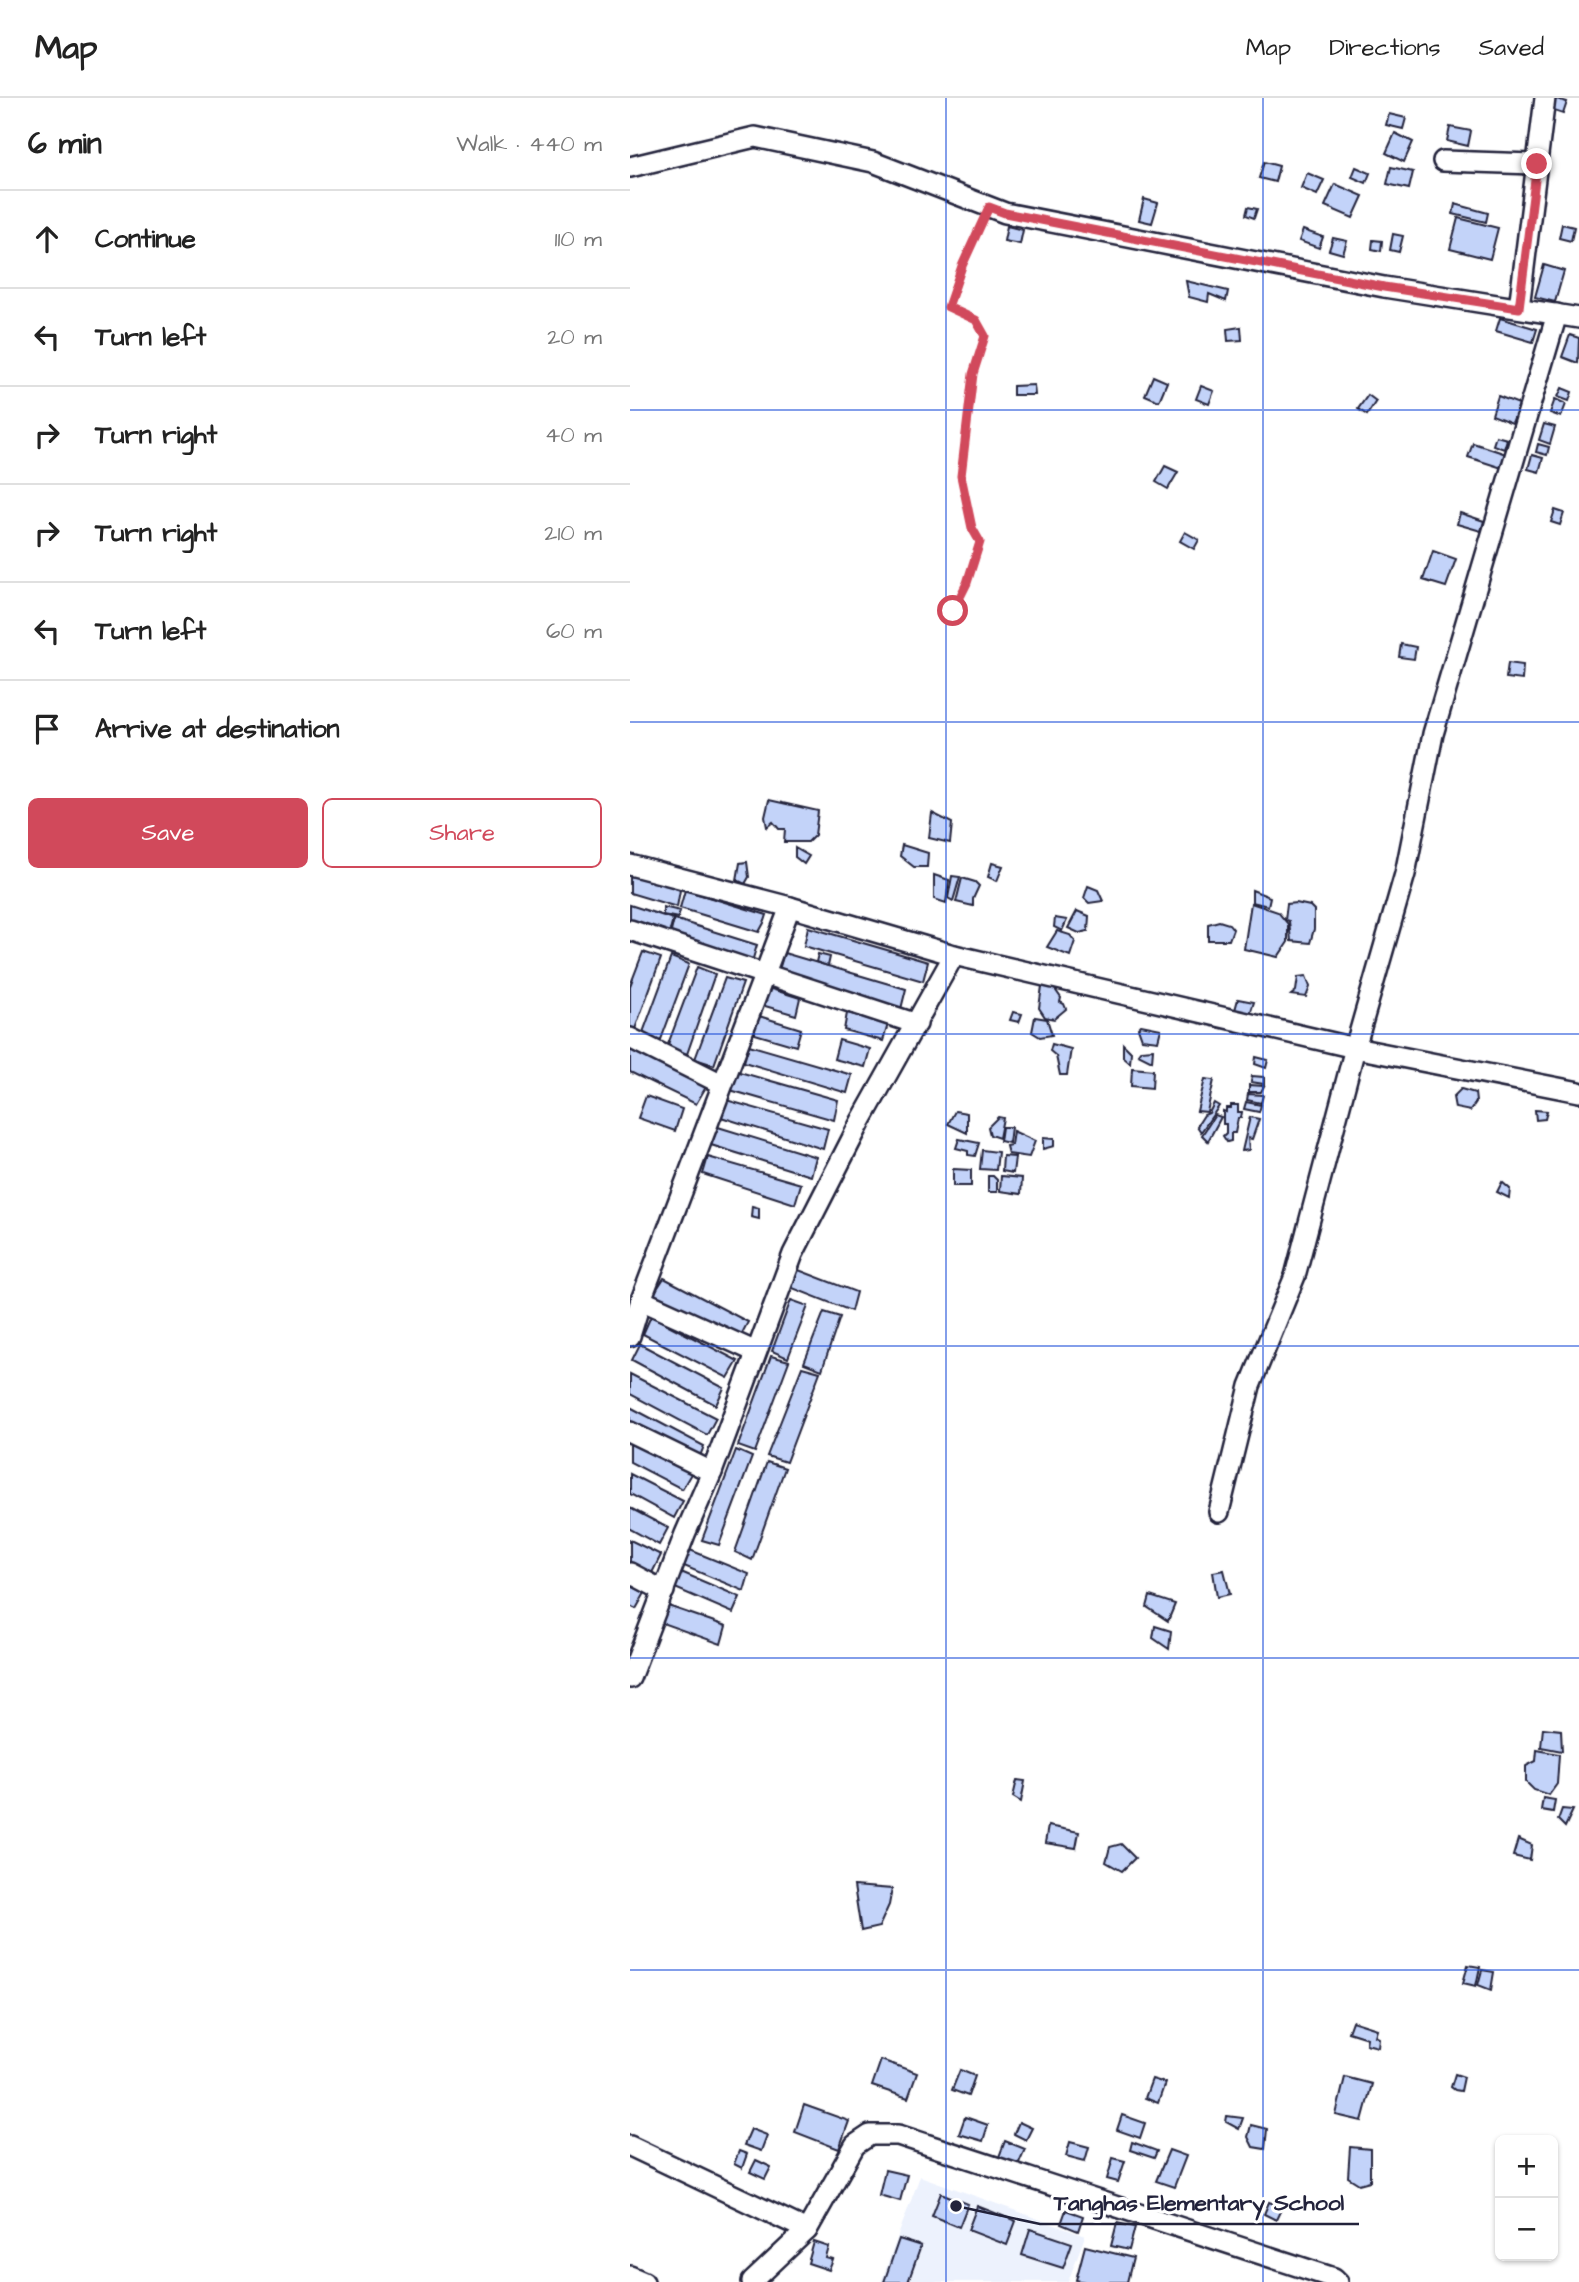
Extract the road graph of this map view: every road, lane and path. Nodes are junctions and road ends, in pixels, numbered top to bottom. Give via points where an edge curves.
1 (1545, 98) edge
2 (1443, 162) dead end
3 (1537, 164) junction
4 (630, 167) edge
5 (989, 207) junction
6 (1519, 308) junction
7 (1557, 314) junction
8 (1579, 318) edge
9 (953, 611) dead end
10 (630, 865) edge
11 (790, 907) junction
12 (630, 930) edge
13 (954, 955) junction
14 (766, 973) junction
15 (917, 1024) junction
16 (630, 1038) edge
17 (1355, 1048) junction
18 (722, 1083) junction
19 (1579, 1093) edge
20 (641, 1300) junction
21 (630, 1336) edge
22 (756, 1352) junction
23 (630, 1432) edge
24 (712, 1472) junction
25 (1219, 1512) dead end
26 (630, 1573) edge
27 (664, 1591) junction
28 (635, 1645) edge
29 (630, 1678) edge
30 (630, 2146) edge
31 (807, 2230) junction
32 (630, 2276) edge
33 (644, 2282) edge
34 (752, 2282) edge
35 (1338, 2282) edge

1 - 3 street
2 - 3 street
3 - 6 street
4 - 5 street via 755,137 873,162
5 - 6 street via 1384,287
5 - 9 path via 948,307 976,320 985,336 973,374 961,476 972,528 980,542
6 - 7 street
7 - 8 street
7 - 17 street via 1433,734 1405,874
10 - 11 street
11 - 13 street
11 - 14 street
12 - 14 street
13 - 15 street
13 - 17 street
14 - 15 street
14 - 18 street
15 - 22 street via 810,1217
16 - 18 street
17 - 19 street
17 - 25 street via 1295,1276 1251,1386
18 - 20 street
20 - 21 street
20 - 22 street
22 - 24 street
23 - 24 street
24 - 27 street
26 - 27 street
27 - 28 street
28 - 29 street
30 - 31 street
31 - 34 street
31 - 35 street via 855,2145 870,2135 898,2135
32 - 33 street

